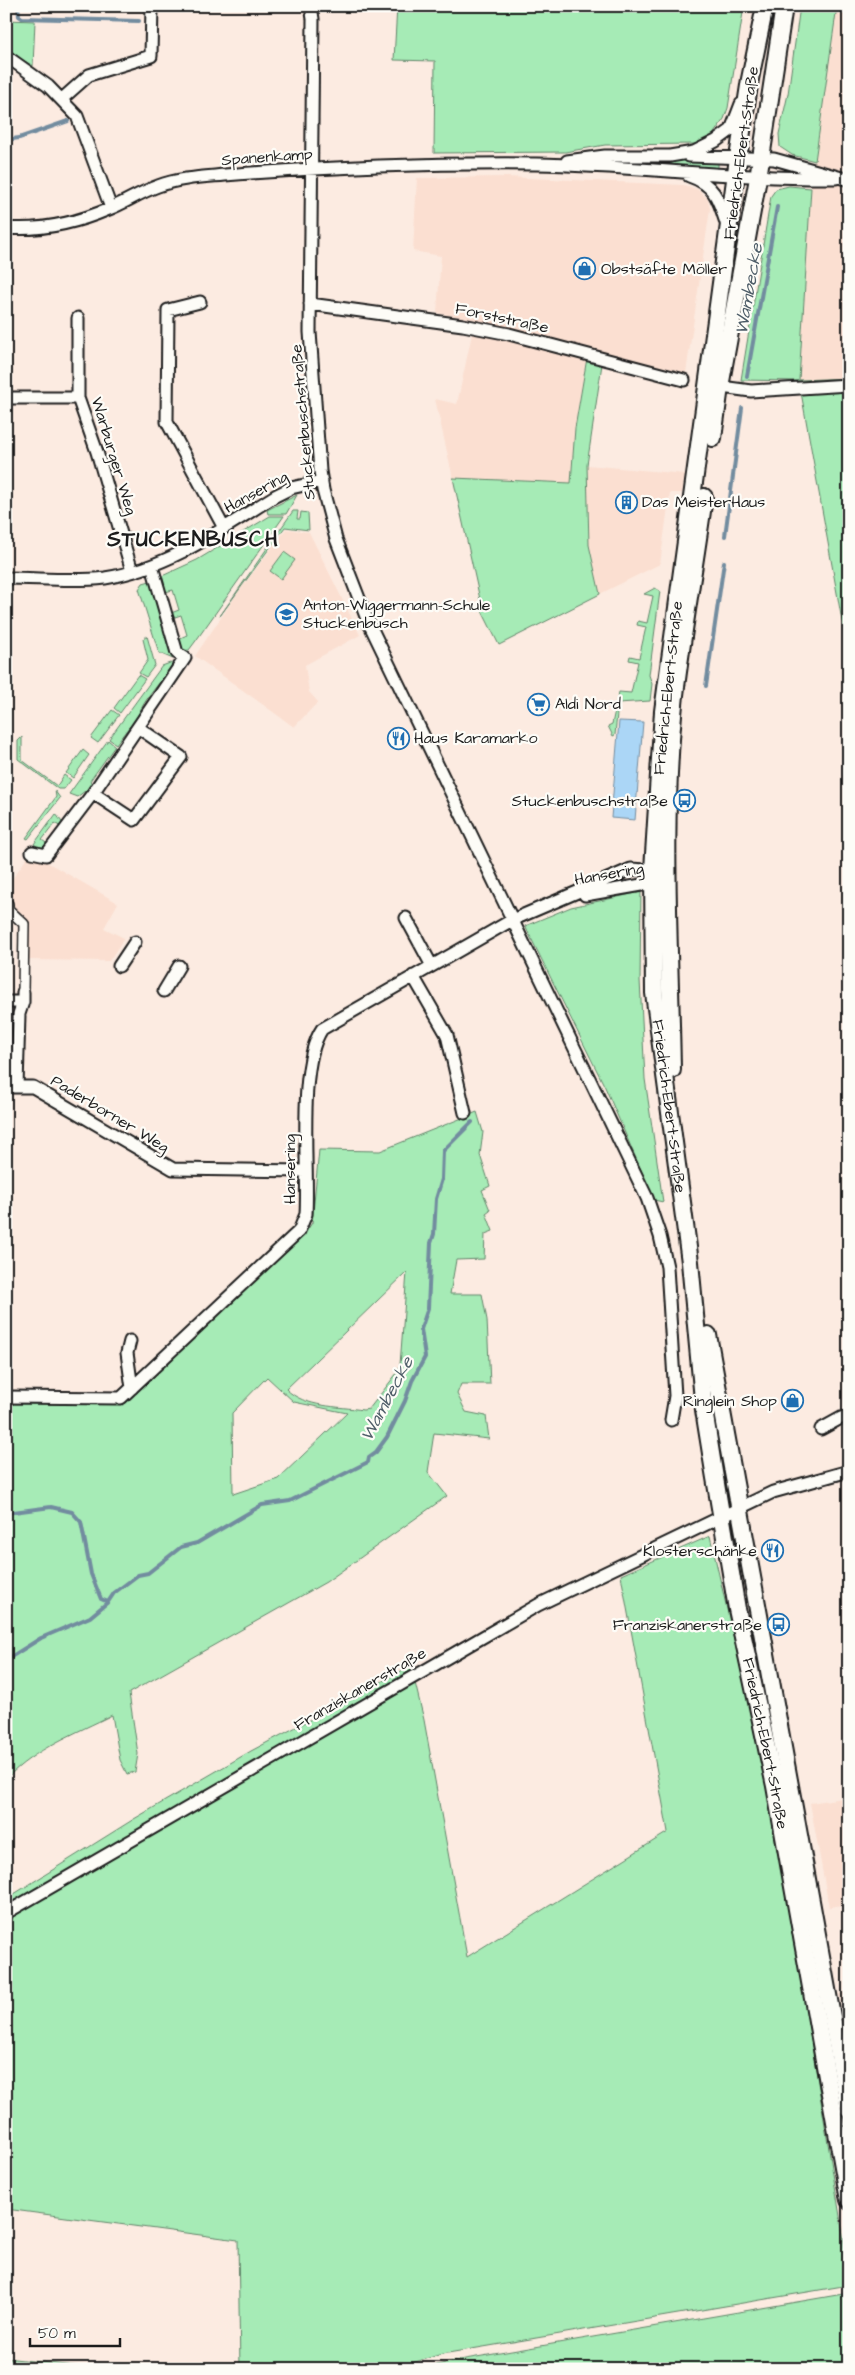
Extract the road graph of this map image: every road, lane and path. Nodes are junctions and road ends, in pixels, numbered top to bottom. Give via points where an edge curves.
1 (152, 6) edge
2 (312, 6) edge
3 (765, 6) edge
4 (784, 6) edge
5 (6, 56) edge
6 (750, 79) junction
7 (62, 99) junction
8 (670, 156) junction
9 (738, 158) junction
10 (761, 158) junction
11 (538, 164) junction
12 (312, 170) junction
13 (675, 172) junction
14 (736, 176) junction
15 (758, 178) junction
16 (836, 178) junction
17 (849, 180) edge
18 (111, 208) junction
19 (6, 228) edge
20 (730, 233) junction
21 (200, 302) dead end
22 (310, 304) junction
23 (78, 318) dead end
24 (684, 380) dead end
25 (849, 385) edge
26 (713, 386) junction
27 (6, 398) edge
28 (78, 398) junction
29 (322, 482) junction
30 (224, 528) junction
31 (152, 566) junction
32 (132, 571) junction
33 (6, 578) edge
34 (139, 728) junction
35 (93, 793) junction
36 (32, 852) dead end
37 (658, 875) junction
38 (568, 898) junction
39 (8, 904) dead end
40 (406, 918) dead end
41 (512, 920) junction
42 (135, 942) dead end
43 (119, 966) dead end
44 (179, 966) dead end
45 (432, 966) junction
46 (414, 976) junction
47 (164, 991) dead end
48 (24, 997) junction
49 (6, 1002) edge
50 (12, 1087) edge
51 (465, 1113) dead end
52 (306, 1171) junction
53 (130, 1341) dead end
54 (132, 1388) junction
55 (6, 1397) edge
56 (849, 1417) edge
57 (671, 1420) dead end
58 (821, 1429) dead end
59 (849, 1471) edge
60 (739, 1508) junction
61 (722, 1515) junction
62 (6, 1913) edge
63 (849, 2110) edge
64 (849, 2200) edge

1 - 7 street via 151,56 90,75
2 - 12 street, Stuckenbuschstraße
3 - 6 main road, Friedrich-Ebert-Straße
4 - 10 main road, Friedrich-Ebert-Straße
5 - 7 street via 32,72
6 - 8 street, Spanenkamp via 731,130 694,152
6 - 9 main road, Friedrich-Ebert-Straße
7 - 18 street via 77,116
8 - 9 street, Spanenkamp
8 - 11 street, Spanenkamp via 605,156
9 - 10 street, Spanenkamp
9 - 14 main road, Friedrich-Ebert-Straße
10 - 15 main road, Friedrich-Ebert-Straße
10 - 16 street, Spanenkamp
11 - 12 street, Spanenkamp
11 - 13 street, Spanenkamp
12 - 18 street, Spanenkamp via 226,175 176,182 161,185
12 - 22 street, Stuckenbuschstraße
13 - 14 street, Spanenkamp
13 - 20 street, Spanenkamp via 702,181 715,193
14 - 15 street, Spanenkamp
14 - 20 main road, Friedrich-Ebert-Straße
15 - 16 street, Spanenkamp
15 - 26 main road, Friedrich-Ebert-Straße
16 - 17 street
18 - 19 street, Spanenkamp via 45,228
20 - 26 main road, Friedrich-Ebert-Straße
21 - 30 street via 168,310 167,422
22 - 24 street, Forststraße via 463,324
22 - 29 street, Stuckenbuschstraße
23 - 28 street, Warburger Weg
25 - 26 street via 751,391
26 - 37 main road, Friedrich-Ebert-Straße via 675,696 669,787
27 - 28 street
28 - 32 street, Warburger Weg
29 - 30 street, Hansering via 304,484 276,496
29 - 41 street, Stuckenbuschstraße via 338,544 367,619
30 - 31 street, Hansering
31 - 32 street, Hansering
31 - 34 street via 177,653 185,658
32 - 33 street, Hansering via 105,578
34 - 35 street
34 - 35 street via 181,757 134,820
35 - 36 street via 46,855
37 - 38 street, Hansering
37 - 38 street, Hansering via 631,869
37 - 60 main road, Friedrich-Ebert-Straße via 672,1073 697,1261
37 - 61 main road, Friedrich-Ebert-Straße via 656,1020 690,1262 704,1410
38 - 41 street, Hansering
39 - 48 street via 8,909 24,924
40 - 45 street
41 - 45 street, Hansering
41 - 57 street, Stuckenbuschstraße via 647,1198 660,1236 667,1267 675,1396
42 - 43 street
44 - 47 street
45 - 46 street, Hansering
46 - 51 street via 447,1035
46 - 52 street, Hansering via 335,1020 314,1040 307,1096
48 - 49 street
48 - 50 street, Paderborner Weg via 19,1014
50 - 52 street, Paderborner Weg via 33,1087 169,1168
52 - 54 street, Hansering via 306,1214 299,1231
53 - 54 street via 127,1353
54 - 55 street, Hansering via 121,1398
56 - 58 street
59 - 60 street, Franziskanerstraße via 773,1492
60 - 61 street, Franziskanerstraße
60 - 63 main road, Friedrich-Ebert-Straße
61 - 62 street, Franziskanerstraße via 538,1605
61 - 64 main road, Friedrich-Ebert-Straße via 737,1609 775,1786

